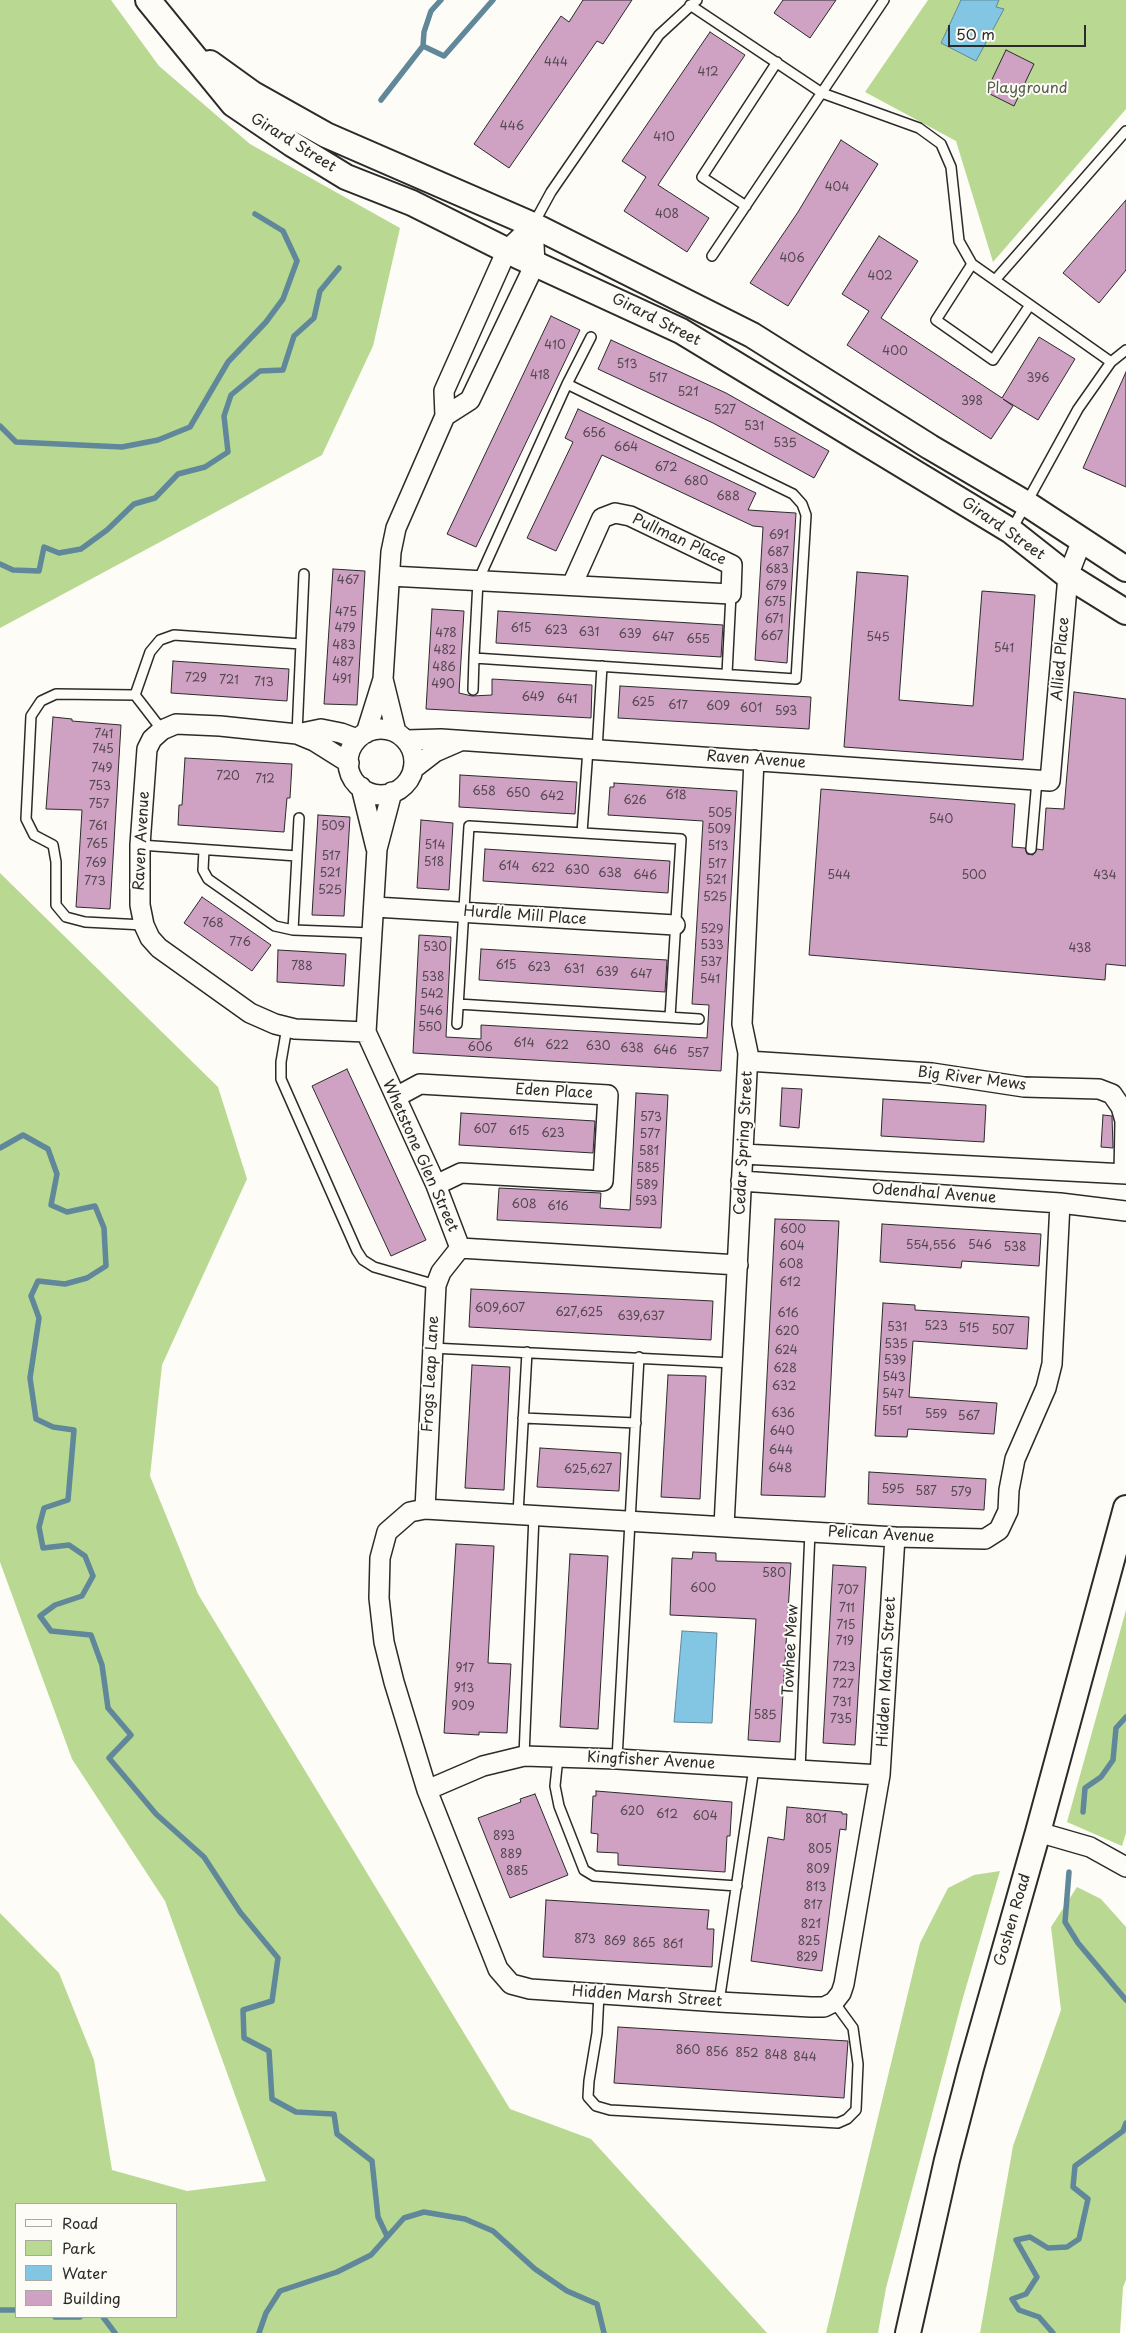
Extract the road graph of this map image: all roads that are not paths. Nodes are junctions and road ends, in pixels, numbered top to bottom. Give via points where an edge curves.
1 (148, 0) edge
2 (884, 0) edge
3 (694, 2) edge
4 (184, 44) junction
5 (777, 62) junction
6 (822, 93) junction
7 (1126, 131) edge
8 (746, 206) junction
9 (533, 225) junction
10 (508, 250) junction
11 (712, 256) dead end
12 (535, 264) junction
13 (972, 264) junction
14 (995, 280) junction
15 (1030, 305) junction
16 (591, 337) dead end
17 (1126, 350) edge
18 (1111, 362) junction
19 (567, 384) junction
20 (445, 416) junction
21 (1027, 504) junction
22 (1011, 531) junction
23 (1082, 540) junction
24 (1126, 569) edge
25 (304, 574) dead end
26 (390, 576) junction
27 (1068, 576) junction
28 (478, 581) junction
29 (572, 586) junction
30 (731, 594) junction
31 (1126, 612) edge
32 (301, 644) junction
33 (474, 658) junction
34 (602, 666) junction
35 (727, 674) junction
36 (384, 679) junction
37 (472, 690) dead end
38 (135, 695) junction
39 (162, 730) junction
40 (297, 734) junction
41 (362, 736) junction
42 (401, 736) junction
43 (462, 740) junction
44 (593, 749) junction
45 (754, 760) junction
46 (349, 763) junction
47 (413, 770) junction
48 (1044, 780) junction
49 (361, 787) junction
50 (392, 792) junction
51 (299, 818) dead end
52 (582, 833) junction
53 (140, 845) junction
54 (377, 849) junction
55 (1031, 849) dead end
56 (204, 850) junction
57 (297, 856) junction
58 (374, 907) junction
59 (465, 912) junction
60 (144, 925) junction
61 (675, 925) junction
62 (293, 930) junction
63 (372, 934) junction
64 (458, 1004) junction
65 (670, 1017) junction
66 (699, 1019) dead end
67 (457, 1024) dead end
68 (287, 1027) junction
69 (366, 1032) junction
70 (748, 1061) junction
71 (396, 1097) junction
72 (743, 1154) junction
73 (1125, 1174) edge
74 (741, 1181) junction
75 (436, 1185) junction
76 (1060, 1203) junction
77 (1126, 1211) edge
78 (460, 1248) junction
79 (738, 1265) junction
80 (436, 1286) junction
81 (432, 1348) junction
82 (527, 1352) junction
83 (639, 1357) junction
84 (733, 1363) junction
85 (523, 1418) junction
86 (636, 1423) junction
87 (1126, 1508) edge
88 (425, 1509) junction
89 (526, 1515) junction
90 (631, 1520) junction
91 (724, 1526) junction
92 (810, 1531) junction
93 (895, 1537) junction
94 (524, 1756) junction
95 (558, 1756) junction
96 (617, 1759) junction
97 (754, 1768) junction
98 (800, 1770) junction
99 (880, 1775) junction
100 (427, 1790) junction
101 (1038, 1832) junction
102 (1126, 1867) edge
103 (737, 1886) junction
104 (599, 1994) junction
105 (719, 2002) junction
106 (834, 2002) junction
107 (908, 2333) edge

1 - 4 street, Girard Street
2 - 6 lane
3 - 5 lane
3 - 9 lane via 659,34 551,192
4 - 9 street, Girard Street via 253,94 326,135
4 - 10 street, Girard Street via 233,104 292,144 346,177 412,203
5 - 6 lane
5 - 8 lane via 702,177
6 - 8 lane
6 - 13 lane via 918,128 941,144 951,167 959,241
7 - 14 lane
8 - 11 lane
9 - 10 street
9 - 12 street
9 - 21 street, Girard Street via 752,335
10 - 12 street, Girard Street
10 - 20 street via 444,391
12 - 20 street via 470,400
12 - 22 street, Girard Street via 681,331
13 - 14 lane
13 - 15 lane via 936,320 993,360
14 - 15 lane
15 - 18 lane
16 - 19 lane
17 - 18 lane
18 - 21 lane via 1078,410
19 - 28 lane
19 - 35 lane via 793,494 802,504 806,515 796,679
20 - 26 street via 396,528
21 - 22 lane
21 - 23 street, Girard Street
22 - 27 street, Girard Street
23 - 24 street, Girard Street
23 - 27 street, Allied Place
25 - 32 lane
26 - 28 street
26 - 36 street
27 - 31 street, Girard Street
27 - 48 street, Allied Place
28 - 29 street
28 - 33 lane
29 - 30 street
29 - 30 street, Pullman Place via 602,518 615,513 630,516 732,565
30 - 35 lane
32 - 38 lane via 174,635 160,640 150,652
32 - 40 lane
33 - 34 lane
33 - 37 lane
34 - 35 lane
34 - 44 lane
36 - 41 street
36 - 42 street
38 - 39 lane
38 - 60 lane via 56,694 41,701 31,716 26,818 34,835 53,845 56,905 66,917 85,922
39 - 40 street via 176,724
39 - 53 street, Raven Avenue via 147,749
40 - 41 street via 321,729
40 - 46 street
41 - 42 street via 376,729
41 - 46 street via 349,754
42 - 43 street, Raven Avenue
42 - 47 street via 413,754
43 - 44 street, Raven Avenue
43 - 47 street, Raven Avenue via 435,752
44 - 45 street, Raven Avenue
44 - 52 lane
45 - 48 street, Raven Avenue
45 - 70 street, Cedar Spring Street via 742,1024
46 - 49 street via 350,772
47 - 50 street via 402,787
48 - 55 lane
49 - 50 street via 376,793
49 - 54 street, Whetstone Glen Street
50 - 54 street, Whetstone Glen Street
51 - 57 lane
52 - 59 lane via 469,826
52 - 61 lane via 681,839
53 - 56 lane
53 - 60 street, Raven Avenue via 140,905
54 - 58 street, Whetstone Glen Street
56 - 57 lane
56 - 62 lane via 203,870 208,879 275,926
57 - 62 lane
58 - 59 street, Hurdle Mill Place
58 - 63 street, Whetstone Glen Street
59 - 61 street, Hurdle Mill Place
59 - 64 lane
60 - 68 street, Raven Avenue via 159,948 250,1013
61 - 65 lane
62 - 63 lane
63 - 69 street, Whetstone Glen Street
64 - 65 lane
64 - 67 lane
65 - 66 lane
68 - 69 street, Raven Avenue
68 - 80 lane via 281,1079 357,1251 363,1260 374,1266
69 - 71 street, Whetstone Glen Street
70 - 72 street, Cedar Spring Street
70 - 73 street, Big River Mews via 932,1073 1024,1086 1099,1089 1112,1094 1122,1108
71 - 75 street, Whetstone Glen Street
71 - 75 street, Eden Place via 420,1084 608,1095 603,1181 461,1173
72 - 73 street, Odendhal Avenue
72 - 74 street, Cedar Spring Street
74 - 76 street, Odendhal Avenue
74 - 79 street, Cedar Spring Street
75 - 78 street, Whetstone Glen Street
76 - 77 street, Odendhal Avenue
76 - 93 street, Pelican Avenue via 1052,1364 1046,1388 1015,1459 1008,1511 1002,1524 999,1530 985,1539
78 - 79 street, Whetstone Glen Street
78 - 80 street, Frogs Leap Lane via 441,1272
79 - 84 street, Cedar Spring Street
80 - 81 street, Frogs Leap Lane
81 - 82 lane
81 - 88 street, Frogs Leap Lane
82 - 83 lane
82 - 85 lane
83 - 84 lane
83 - 86 lane
84 - 91 street, Cedar Spring Street
85 - 86 lane
85 - 89 lane
86 - 90 lane
87 - 101 street, Goshen Road
88 - 89 street, Pelican Avenue
88 - 100 street, Hidden Marsh Street via 410,1512 387,1532 380,1558 379,1598 386,1650
89 - 90 street, Pelican Avenue
89 - 94 lane
90 - 91 street, Pelican Avenue
90 - 96 lane
91 - 92 street, Pelican Avenue
92 - 93 street, Pelican Avenue
92 - 98 lane, Towhee Mew
93 - 99 street, Hidden Marsh Street
94 - 95 street, Kingfisher Avenue
94 - 100 street, Kingfisher Avenue via 483,1766
95 - 96 street, Kingfisher Avenue
95 - 103 lane via 555,1786 559,1806 584,1870 594,1876
96 - 97 street, Kingfisher Avenue
97 - 98 street, Kingfisher Avenue
97 - 103 lane
98 - 99 street, Kingfisher Avenue
99 - 106 street, Hidden Marsh Street via 844,1984
100 - 104 street, Hidden Marsh Street via 504,1978 511,1984 530,1989
101 - 102 street via 1090,1847
101 - 107 street, Goshen Road via 947,2160
103 - 105 lane
104 - 105 street, Hidden Marsh Street
104 - 106 lane via 588,2097 596,2106 610,2110 838,2123 856,2110 858,2064 853,2028
105 - 106 street, Hidden Marsh Street via 824,2007

